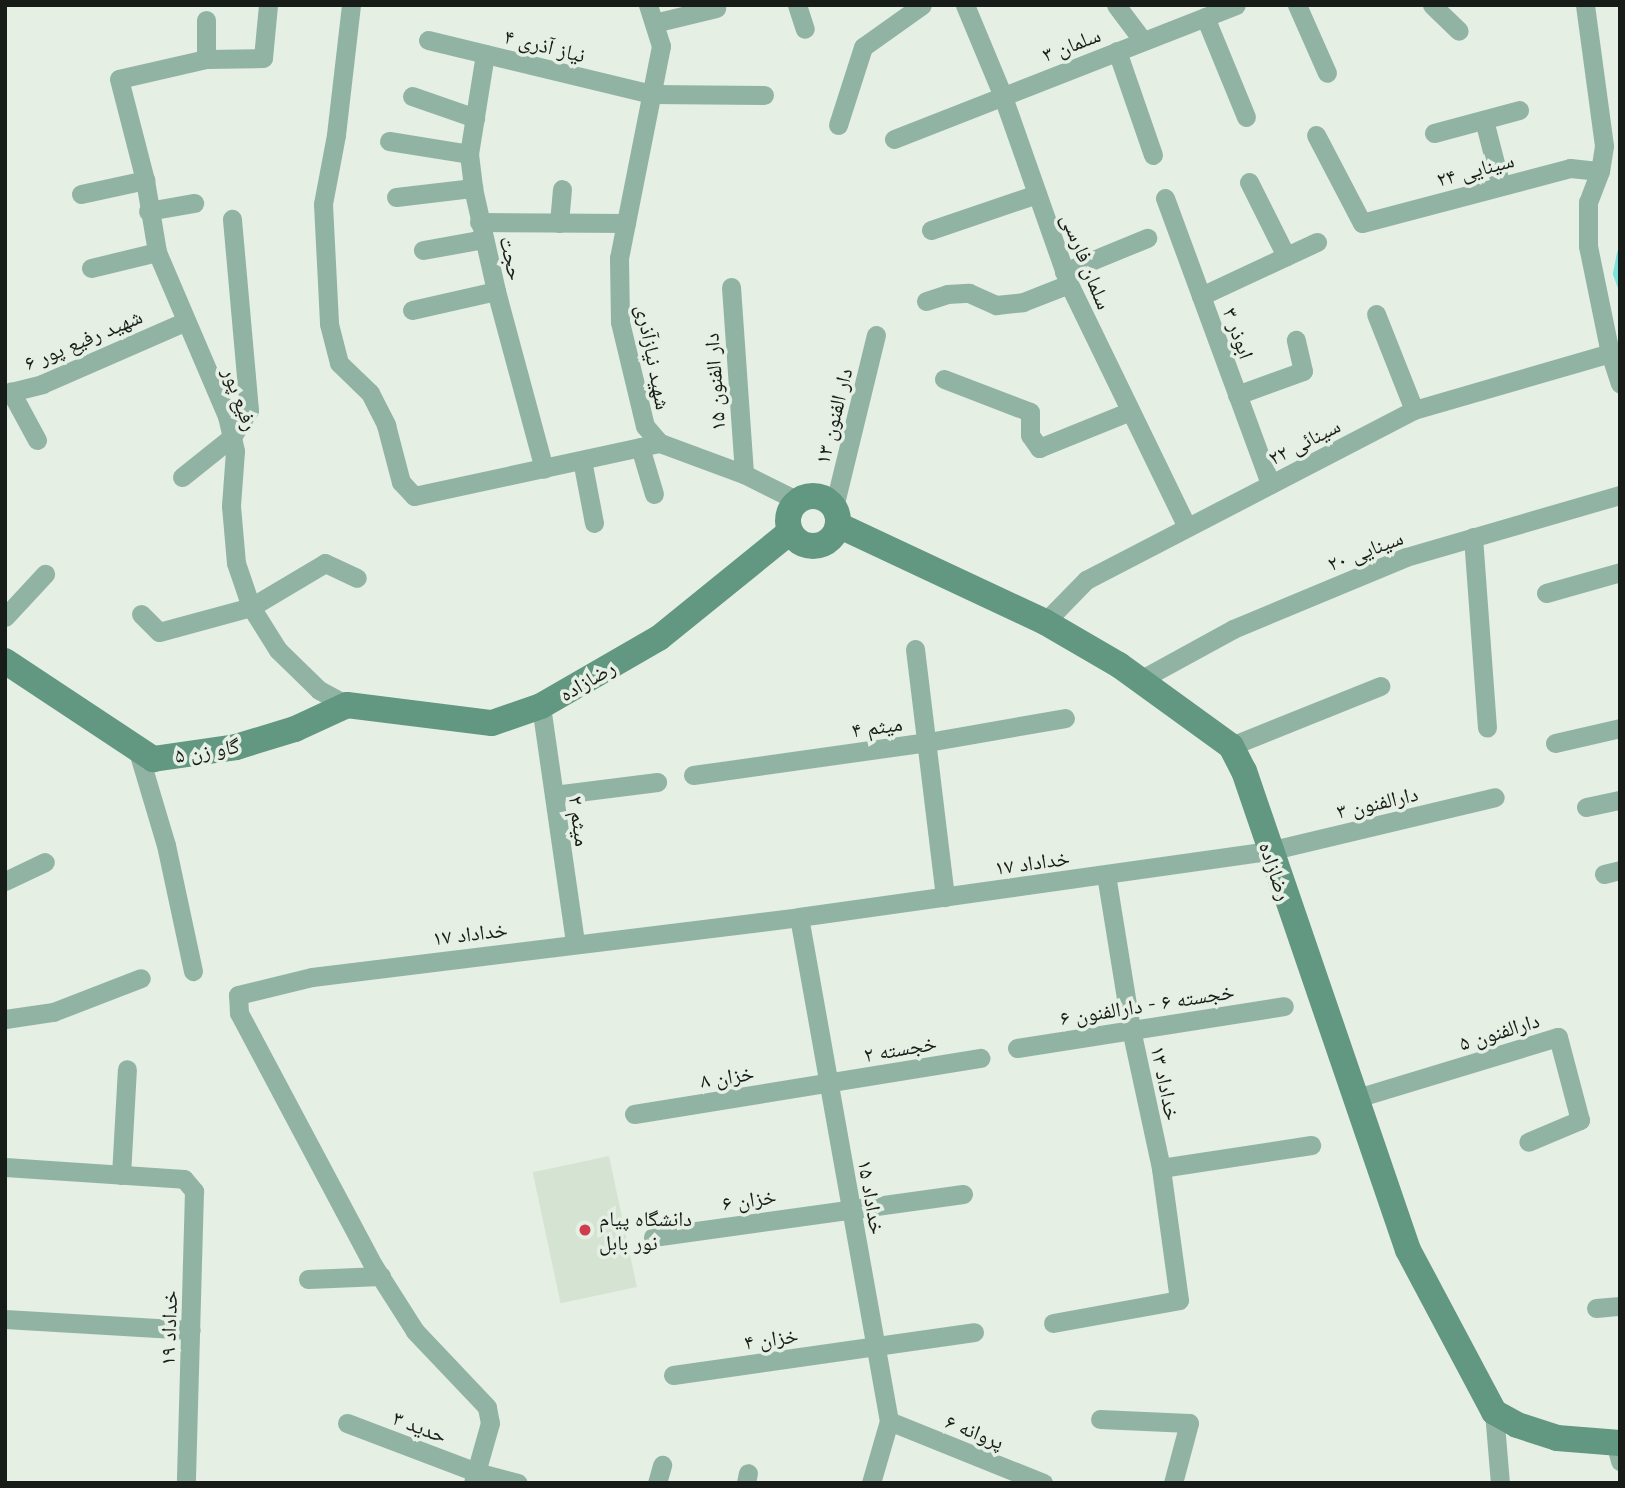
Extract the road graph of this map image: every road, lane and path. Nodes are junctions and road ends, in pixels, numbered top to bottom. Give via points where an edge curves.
1 (268, 5) edge
2 (351, 5) edge
3 (797, 5) edge
4 (922, 5) edge
5 (965, 5) edge
6 (1116, 5) edge
7 (1236, 5) edge
8 (1297, 5) edge
9 (1432, 5) edge
10 (1586, 5) edge
11 (716, 8) dead end
12 (651, 14) edge
13 (1205, 17) junction
14 (206, 20) dead end
15 (805, 29) dead end
16 (1459, 31) dead end
17 (428, 40) dead end
18 (1143, 41) junction
19 (1117, 51) junction
20 (485, 54) junction
21 (206, 60) junction
22 (1326, 73) dead end
23 (652, 94) junction
24 (1002, 94) junction
25 (764, 95) dead end
26 (412, 96) dead end
27 (1519, 110) dead end
28 (1246, 117) dead end
29 (475, 118) junction
30 (1484, 120) junction
31 (838, 125) dead end
32 (1434, 133) dead end
33 (1316, 135) dead end
34 (894, 139) dead end
35 (389, 141) dead end
36 (469, 154) junction
37 (1153, 155) dead end
38 (1600, 171) junction
39 (145, 180) junction
40 (1249, 182) dead end
41 (1502, 186) junction
42 (473, 188) junction
43 (562, 189) dead end
44 (81, 194) dead end
45 (1037, 194) junction
46 (396, 197) dead end
47 (1164, 198) dead end
48 (194, 203) dead end
49 (148, 211) junction
50 (232, 219) dead end
51 (559, 223) junction
52 (626, 223) junction
53 (931, 230) dead end
54 (481, 231) junction
55 (1147, 238) dead end
56 (1317, 242) dead end
57 (423, 250) dead end
58 (157, 252) junction
59 (1286, 256) junction
60 (91, 268) dead end
61 (1067, 278) junction
62 (731, 287) dead end
63 (496, 291) junction
64 (1200, 296) junction
65 (926, 302) dead end
66 (412, 310) dead end
67 (1376, 314) dead end
68 (184, 322) junction
69 (876, 335) dead end
70 (1296, 340) dead end
71 (1610, 353) junction
72 (944, 379) dead end
73 (1620, 383) edge
74 (1237, 395) junction
75 (1414, 410) junction
76 (1128, 412) junction
77 (232, 437) junction
78 (37, 440) dead end
79 (660, 443) junction
80 (640, 447) junction
81 (582, 460) junction
82 (544, 469) junction
83 (744, 474) junction
84 (182, 477) dead end
85 (1270, 484) junction
86 (654, 494) dead end
87 (1620, 495) edge
88 (797, 501) junction
89 (836, 516) junction
90 (594, 523) dead end
91 (1186, 525) junction
92 (790, 532) junction
93 (1473, 537) junction
94 (1620, 572) edge
95 (45, 574) dead end
96 (357, 579) dead end
97 (1546, 593) dead end
98 (251, 607) junction
99 (141, 614) dead end
100 (5, 617) edge
101 (1045, 622) junction
102 (915, 649) dead end
103 (5, 661) edge
104 (1140, 680) junction
105 (1380, 686) dead end
106 (347, 705) junction
107 (541, 706) junction
108 (1065, 718) dead end
109 (1487, 727) dead end
110 (1620, 728) edge
111 (928, 742) junction
112 (1555, 743) dead end
113 (1231, 746) junction
114 (137, 748) junction
115 (694, 775) dead end
116 (657, 782) dead end
117 (554, 795) junction
118 (1494, 797) dead end
119 (1620, 800) edge
120 (1586, 807) dead end
121 (1269, 851) junction
122 (45, 862) dead end
123 (1106, 875) junction
124 (5, 881) edge
125 (945, 897) junction
126 (799, 917) junction
127 (575, 943) junction
128 (193, 971) dead end
129 (141, 978) dead end
130 (1284, 1006) dead end
131 (5, 1019) edge
132 (1131, 1029) junction
133 (1017, 1048) dead end
134 (980, 1058) dead end
135 (127, 1069) dead end
136 (828, 1083) junction
137 (1357, 1098) junction
138 (634, 1114) dead end
139 (1528, 1142) dead end
140 (1311, 1145) dead end
141 (5, 1167) edge
142 (1161, 1168) junction
143 (121, 1175) junction
144 (963, 1194) dead end
145 (851, 1207) junction
146 (653, 1237) dead end
147 (381, 1276) junction
148 (307, 1279) dead end
149 (1620, 1306) edge
150 (1596, 1308) dead end
151 (5, 1319) edge
152 (1053, 1324) dead end
153 (191, 1331) junction
154 (974, 1332) dead end
155 (876, 1346) junction
156 (673, 1375) dead end
157 (1494, 1412) junction
158 (1100, 1419) dead end
159 (889, 1421) junction
160 (347, 1423) dead end
161 (1618, 1449) edge
162 (475, 1477) edge
163 (186, 1483) edge
164 (518, 1483) edge
165 (871, 1483) edge
166 (1043, 1483) edge
167 (1173, 1483) edge
168 (1500, 1483) edge

1 - 21 street via 263,58
2 - 82 street via 323,204 329,324 339,363 370,393 386,425 401,482 414,496
3 - 15 street
4 - 31 street via 863,47
5 - 24 street, سلمان فارسی
6 - 18 street
7 - 13 street, سلمان ۳
8 - 22 street
9 - 16 street
10 - 38 street via 1604,146
11 - 12 street
12 - 23 street, شهید نیازآذری via 661,46
13 - 18 street, سلمان ۳
13 - 28 street
14 - 21 street
17 - 20 street, نیاز آذری ۴
18 - 19 street, سلمان ۳
19 - 24 street, سلمان ۳
19 - 37 street
20 - 23 street, نیاز آذری ۴
20 - 29 street, حجت
21 - 39 street, رفیع پور via 119,79
23 - 25 street, نیاز آذری ۴
23 - 52 street, شهید نیازآذری
24 - 34 street, سلمان ۳
24 - 45 street, سلمان فارسی
26 - 29 street
27 - 30 street
29 - 36 street, حجت
30 - 32 street
30 - 41 street
33 - 41 street, سینایی ۲۴ via 1362,223
35 - 36 street
36 - 42 street, حجت
38 - 41 street, سینایی ۲۴ via 1570,168
38 - 71 street via 1588,202 1588,246
39 - 44 street
39 - 49 street, رفیع پور
40 - 59 street
42 - 46 street
42 - 54 street, حجت
43 - 51 street
45 - 53 street
45 - 61 street, سلمان فارسی
47 - 64 street, ابوذر ۳
48 - 49 street
49 - 58 street, رفیع پور
50 - 77 street via 249,410
51 - 52 street
51 - 54 street
52 - 79 street, شهید نیازآذری via 620,258 620,322 645,426
54 - 57 street
54 - 63 street, حجت
55 - 61 street
56 - 59 street
58 - 60 street
58 - 68 street, رفیع پور
59 - 64 street
61 - 65 street via 1023,302 996,305 969,293 947,294
61 - 76 street, سلمان فارسی
62 - 83 street, دار الفنون ۱۵
63 - 66 street
63 - 82 street, حجت
64 - 74 street, ابوذر ۳
67 - 75 street
68 - 77 street, رفیع پور
68 - 78 street, شهید رفیع پور ۶ via 42,384 11,392
69 - 89 street, دار الفنون ۱۳
70 - 74 street via 1303,371
71 - 73 street
71 - 75 street, سینائی ۲۲
72 - 76 street via 1030,412 1030,435 1039,448
74 - 85 street, ابوذر ۳
75 - 85 street, سینائی ۲۲
76 - 91 street, سلمان فارسی
77 - 84 street
77 - 98 street, رفیع پور via 236,563
79 - 80 street
79 - 83 street
80 - 81 street
80 - 86 street
81 - 82 street
81 - 90 street
83 - 88 street
85 - 91 street, سینائی ۲۲
87 - 93 street, سینایی ۲۰
88 - 89 street via 817,496
88 - 92 street via 788,515
89 - 92 street via 834,535 817,546 797,541
89 - 101 street, رضازاده
91 - 101 street, سینائی ۲۲ via 1086,580
92 - 107 street, رضازاده via 659,638
93 - 104 street, سینایی ۲۰ via 1406,557 1283,607
93 - 109 street
94 - 97 street
95 - 100 street
96 - 98 street via 325,563
98 - 99 street via 159,632
98 - 106 street, رفیع پور via 278,650 318,690
101 - 104 street, رضازاده
102 - 111 street
103 - 114 street, گاو زن ۵
104 - 113 street, رضازاده
105 - 113 street
106 - 107 street, رضازاده via 492,723
106 - 114 street, گاو زن ۵ via 295,729 236,747 153,759
107 - 117 street, میثم ۲
108 - 111 street, میثم ۴
110 - 112 street
111 - 115 street, میثم ۴
111 - 125 street
113 - 121 street, رضازاده via 1244,771
114 - 128 street via 166,845
116 - 117 street
117 - 127 street, میثم ۲
118 - 121 street, دارالفنون ۳
119 - 120 street
121 - 123 street, خداداد ۱۷
121 - 137 street, رضازاده
122 - 124 street
123 - 125 street, خداداد ۱۷
123 - 132 street, خداداد ۱۳
125 - 126 street, خداداد ۱۷
126 - 127 street, خداداد ۱۷
126 - 136 street, خداداد ۱۵
127 - 147 street, خداداد ۱۷ via 312,977 238,995 239,1013
129 - 131 street via 53,1012
130 - 132 street, خجسته ۶ - دارالفنون ۶
132 - 133 street, خجسته ۶ - دارالفنون ۶
132 - 142 street, خداداد ۱۳
134 - 136 street, خجسته ۲
135 - 143 street
136 - 138 street, خزان ۸
136 - 145 street, خداداد ۱۵
137 - 139 street, دارالفنون ۵ via 1558,1037 1580,1120
137 - 157 street, رضازاده via 1408,1250
140 - 142 street
141 - 143 street
142 - 152 street, خداداد ۱۳ via 1179,1300
143 - 153 street, خداداد ۱۹ via 184,1179 194,1191
144 - 145 street, خزان ۶
145 - 146 street, خزان ۶
145 - 155 street, خداداد ۱۵
147 - 148 street
147 - 162 street, خداداد ۱۷ via 415,1331 487,1407 490,1423
149 - 150 street
151 - 153 street
153 - 163 street, خداداد ۱۹
154 - 155 street, خزان ۴
155 - 156 street, خزان ۴
155 - 159 street, خداداد ۱۵
157 - 161 street via 1557,1438
157 - 168 street
158 - 167 street via 1189,1423
159 - 165 street, خداداد ۱۵
159 - 166 street, پروانه ۶
160 - 162 street, حدید ۳
162 - 164 street, حدید ۳

